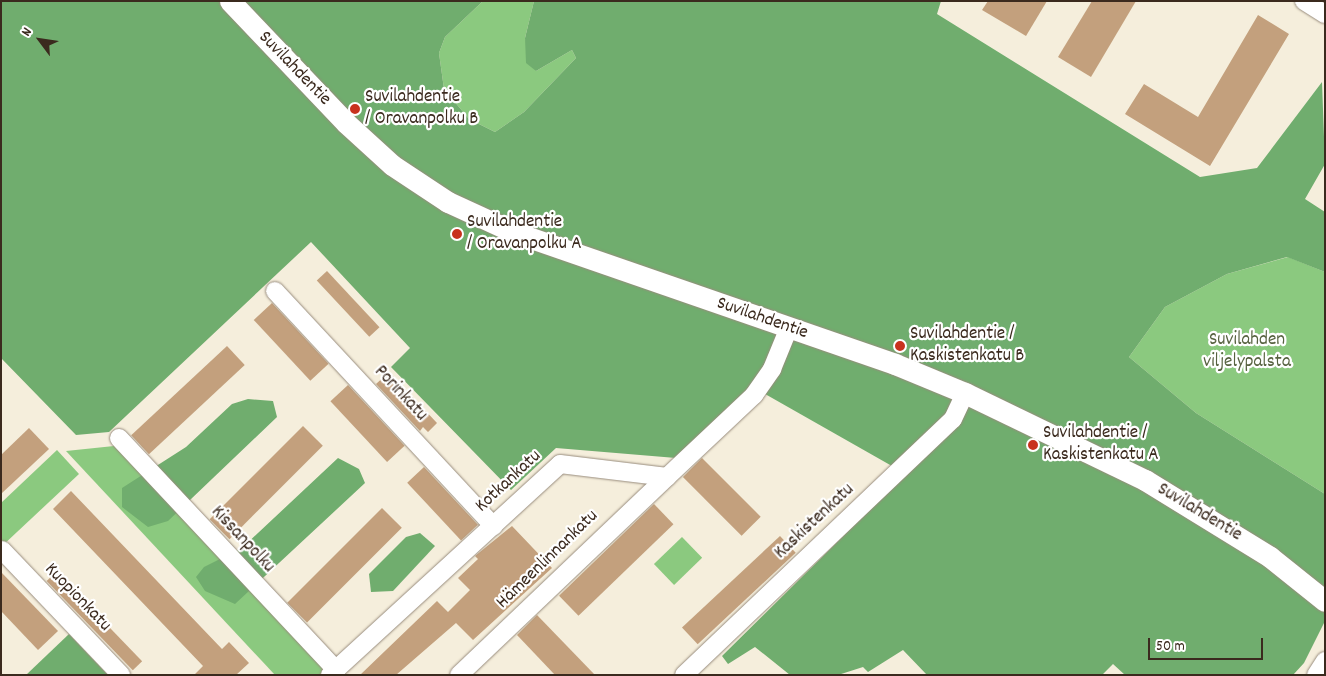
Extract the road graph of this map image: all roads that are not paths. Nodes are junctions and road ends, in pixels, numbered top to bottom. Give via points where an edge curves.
1 (230, 1) edge
2 (1304, 1) edge
3 (1325, 14) edge
4 (275, 291) dead end
5 (788, 330) junction
6 (965, 393) junction
7 (119, 438) dead end
8 (667, 477) junction
9 (493, 526) junction
10 (2, 550) edge
11 (1325, 600) edge
12 (1325, 661) edge
13 (333, 672) edge
14 (121, 675) edge
15 (459, 675) edge
16 (684, 675) edge
17 (1316, 675) edge

1 - 5 street, Suvilahdentie via 346,123 392,164 448,202 511,231
2 - 3 street
4 - 9 street, Porinkatu
5 - 6 street, Suvilahdentie via 895,364
5 - 8 street via 772,369 754,395
6 - 11 street, Suvilahdentie via 1145,480 1270,557
6 - 16 street, Kaskistenkatu via 952,420
7 - 13 street, Kissanpolku
8 - 9 street, Kotkankatu via 560,464
8 - 15 street, Hämeenlinnankatu
9 - 13 street, Kotkankatu
10 - 14 street, Kuopionkatu
12 - 17 street

